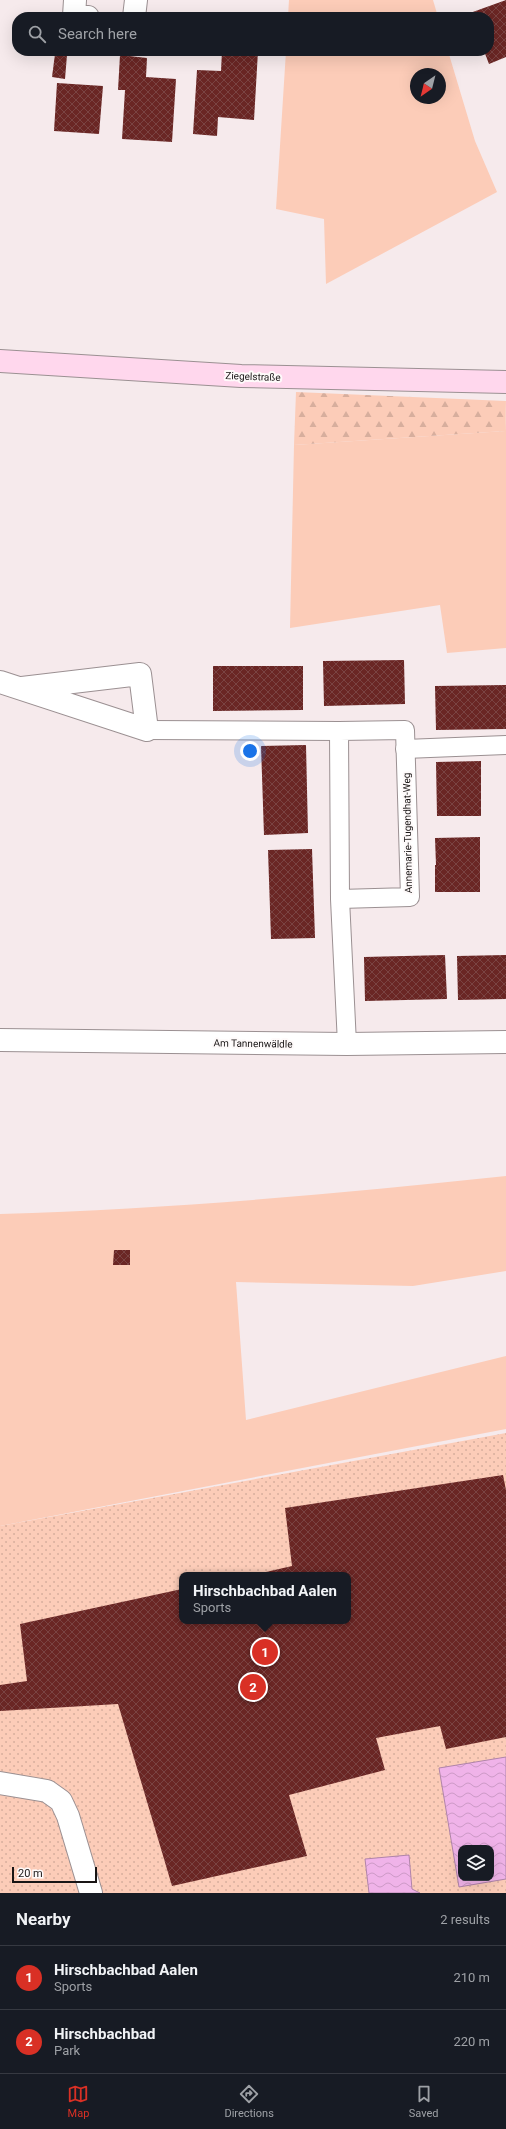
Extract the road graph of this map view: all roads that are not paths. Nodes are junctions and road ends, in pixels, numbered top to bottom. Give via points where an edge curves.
1 (75, 0) edge
2 (136, 0) edge
3 (74, 12) edge
4 (135, 12) edge
5 (0, 361) edge
6 (506, 382) edge
7 (0, 682) edge
8 (22, 688) junction
9 (147, 730) junction
10 (339, 731) junction
11 (506, 745) edge
12 (405, 749) junction
13 (340, 899) junction
14 (0, 1040) edge
15 (506, 1042) edge
16 (347, 1044) junction
17 (0, 1783) edge
18 (91, 1893) edge

1 - 3 street
2 - 4 street
5 - 6 main road, Ziegelstraße via 242,376
7 - 8 street
8 - 9 street
8 - 9 street via 140,674
9 - 10 street, Annemarie-Tugendhat-Weg
10 - 12 street, Annemarie-Tugendhat-Weg via 405,730
10 - 13 street
11 - 12 street
12 - 13 street, Annemarie-Tugendhat-Weg via 410,897
13 - 16 street
14 - 16 street, Am Tannenwäldle
15 - 16 street, Am Tannenwäldle
17 - 18 street via 47,1791 61,1800

